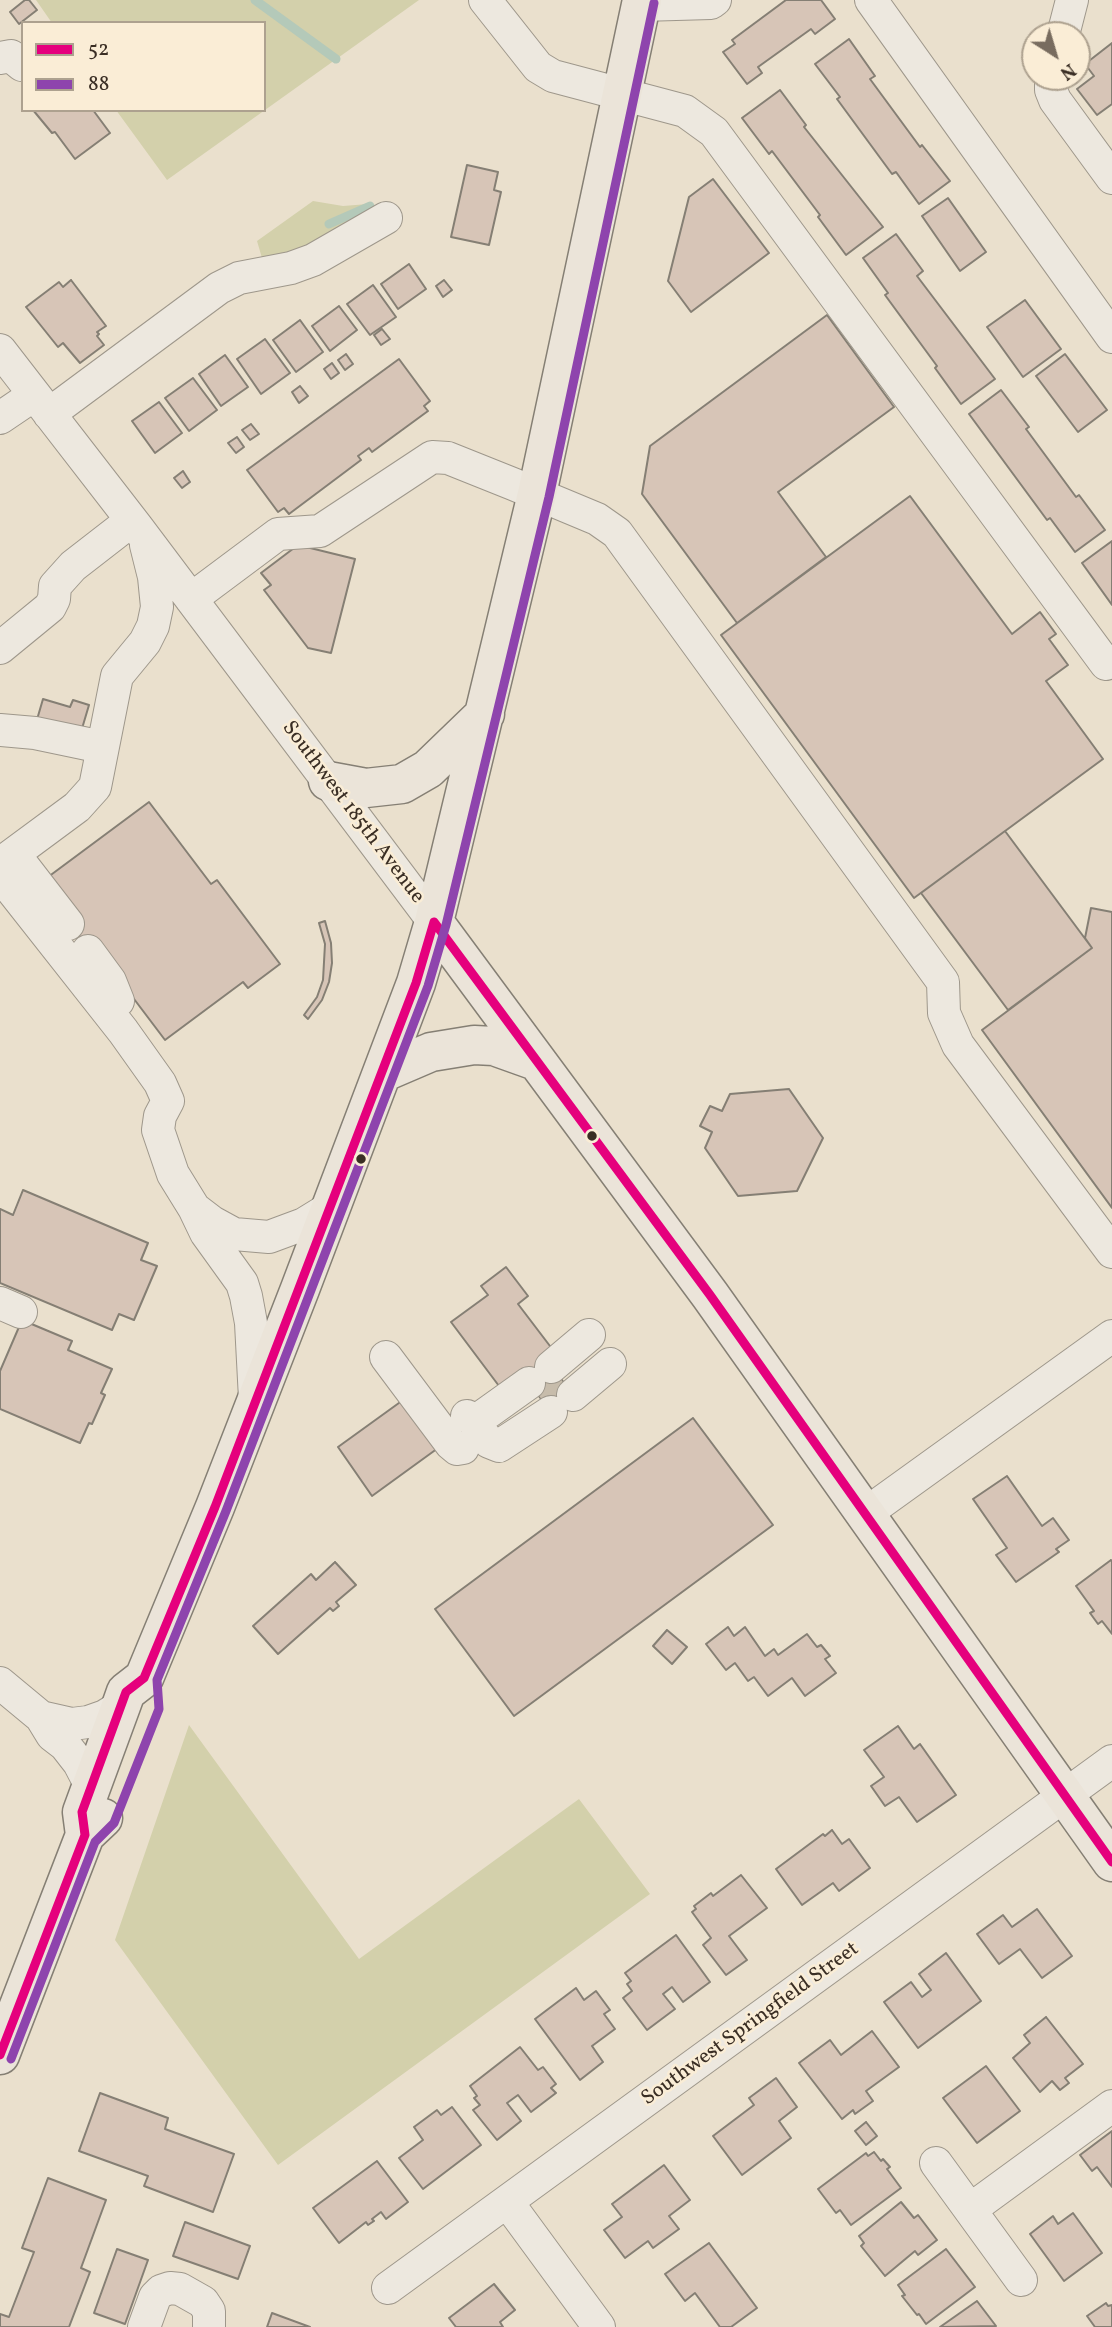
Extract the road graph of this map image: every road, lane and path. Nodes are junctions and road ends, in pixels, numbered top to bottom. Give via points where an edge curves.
1 (485, 0) edge
2 (715, 0) edge
3 (871, 0) edge
4 (1072, 0) edge
5 (641, 2) edge
6 (1067, 21) edge
7 (1051, 91) edge
8 (621, 95) junction
9 (1112, 178) edge
10 (386, 218) dead end
11 (1112, 337) edge
12 (0, 350) edge
13 (42, 404) junction
14 (0, 418) edge
15 (537, 494) junction
16 (138, 529) junction
17 (191, 599) junction
18 (0, 648) edge
19 (1106, 664) dead end
20 (485, 714) junction
21 (0, 730) edge
22 (102, 747) junction
23 (328, 781) junction
24 (5, 865) edge
25 (434, 922) junction
26 (68, 924) dead end
27 (88, 951) dead end
28 (123, 1031) junction
29 (536, 1061) junction
30 (382, 1073) junction
31 (194, 1208) junction
32 (330, 1208) junction
33 (1112, 1252) edge
34 (1112, 1336) edge
35 (600, 1350) dead end
36 (386, 1357) dead end
37 (255, 1404) junction
38 (865, 1514) junction
39 (0, 1684) edge
40 (132, 1692) junction
41 (41, 1717) junction
42 (1112, 1761) edge
43 (91, 1786) junction
44 (1064, 1797) junction
45 (85, 1835) junction
46 (1112, 1862) edge
47 (0, 2055) edge
48 (1112, 2106) edge
49 (936, 2163) dead end
50 (508, 2203) junction
51 (971, 2209) junction
52 (1021, 2280) dead end
53 (388, 2288) dead end
54 (144, 2327) edge
55 (209, 2327) edge
56 (599, 2327) edge

1 - 8 street via 538,67
2 - 5 street
3 - 11 street
4 - 6 street
5 - 8 main road
7 - 9 street
8 - 15 main road
8 - 19 street via 685,111 714,132
10 - 13 street via 313,260 239,278 219,288
12 - 13 street, Southwest 185th Avenue
13 - 14 street
13 - 16 street, Southwest 185th Avenue
15 - 17 street via 448,458 432,457 320,531 278,534
15 - 20 main road
15 - 33 street via 597,519 617,533 943,982 944,1013 958,1045
16 - 17 street, Southwest 185th Avenue
16 - 18 street via 73,566 55,586 54,599 43,614
16 - 22 street via 154,577 157,607 145,642 117,676
17 - 23 street, Southwest 185th Avenue
20 - 23 main road via 428,769 402,785 366,788
20 - 25 main road
21 - 22 street
22 - 24 street via 95,787 87,797
23 - 25 street, Southwest 185th Avenue
24 - 26 street
24 - 28 street
25 - 29 main road, Southwest 185th Avenue
25 - 30 main road
27 - 28 street via 110,981
28 - 31 street via 168,1101 158,1130 173,1174
29 - 30 main road via 494,1046 474,1045 431,1052
29 - 38 main road, Southwest 185th Avenue
30 - 32 main road
31 - 32 street via 234,1234 269,1237
31 - 37 street via 242,1283 251,1323
32 - 37 main road
34 - 38 street
35 - 36 street via 551,1389 475,1420 467,1416 470,1437 457,1449
37 - 40 main road via 215,1507
38 - 44 main road, Southwest 185th Avenue
39 - 41 street
40 - 41 street via 105,1716 88,1722 72,1724
40 - 43 main road
40 - 45 main road via 148,1704 103,1817
41 - 43 street via 79,1763
42 - 44 street, Southwest Springfield Street
43 - 45 main road via 82,1812
44 - 46 main road, Southwest 185th Avenue
44 - 50 street, Southwest Springfield Street
45 - 47 main road
48 - 51 street
49 - 51 street
50 - 53 street, Southwest Springfield Street
50 - 56 street
51 - 52 street
54 - 55 street via 155,2297 170,2288 203,2302 209,2311

